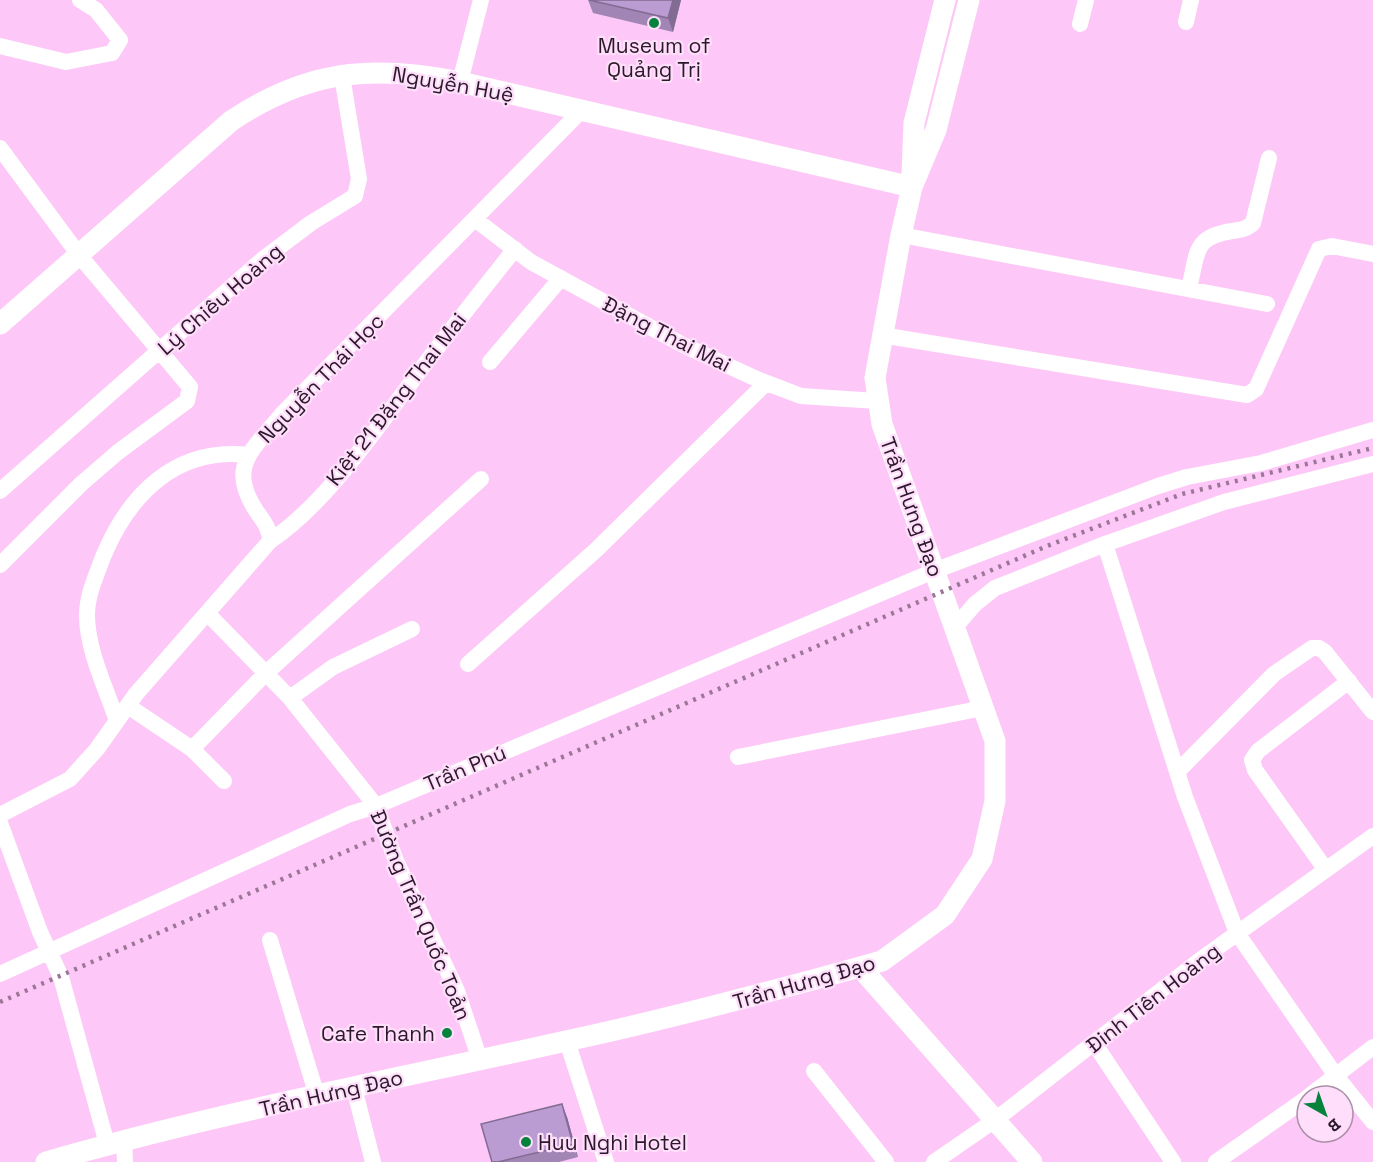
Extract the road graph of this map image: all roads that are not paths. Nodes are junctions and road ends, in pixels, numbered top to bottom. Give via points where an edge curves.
1 (80, 0) edge
2 (481, 0) edge
3 (945, 0) edge
4 (969, 0) edge
5 (1086, 0) edge
6 (1191, 0) edge
7 (1186, 22) dead end
8 (1080, 24) dead end
9 (0, 46) edge
10 (342, 76) junction
11 (459, 82) junction
12 (582, 110) junction
13 (0, 148) edge
14 (1269, 158) dead end
15 (912, 187) junction
16 (476, 220) junction
17 (901, 235) junction
18 (515, 249) junction
19 (1373, 254) edge
20 (79, 255) junction
21 (561, 278) junction
22 (1189, 288) junction
23 (1267, 304) dead end
24 (0, 324) edge
25 (881, 335) junction
26 (159, 352) junction
27 (490, 362) dead end
28 (766, 383) junction
29 (877, 401) junction
30 (1373, 430) edge
31 (248, 455) junction
32 (1373, 464) edge
33 (481, 479) dead end
34 (0, 491) edge
35 (270, 541) junction
36 (1105, 544) junction
37 (0, 565) edge
38 (934, 571) junction
39 (207, 614) junction
40 (955, 627) junction
41 (412, 629) dead end
42 (468, 664) dead end
43 (266, 674) junction
44 (1349, 681) junction
45 (290, 698) junction
46 (128, 706) junction
47 (983, 708) junction
48 (1373, 712) edge
49 (117, 721) junction
50 (192, 749) junction
51 (738, 757) dead end
52 (1178, 771) junction
53 (224, 781) dead end
54 (376, 806) junction
55 (0, 816) edge
56 (0, 823) edge
57 (1373, 836) edge
58 (1326, 870) junction
59 (1237, 933) junction
60 (270, 940) dead end
61 (50, 953) junction
62 (860, 967) junction
63 (0, 974) edge
64 (567, 1041) junction
65 (1094, 1043) junction
66 (1373, 1047) edge
67 (480, 1060) junction
68 (813, 1071) dead end
69 (1336, 1076) junction
70 (1325, 1084) edge
71 (354, 1088) junction
72 (317, 1096) junction
73 (1295, 1106) edge
74 (995, 1120) junction
75 (1373, 1122) edge
76 (116, 1142) junction
77 (46, 1162) edge
78 (125, 1162) edge
79 (373, 1162) edge
80 (606, 1162) edge
81 (886, 1162) edge
82 (934, 1162) edge
83 (1032, 1162) edge
84 (1173, 1162) edge
85 (1216, 1162) edge

1 - 9 street via 96,10 120,40 112,53 66,62
2 - 11 street
3 - 15 street, Trần Hưng Đạo via 914,123
4 - 15 street, Trần Hưng Đạo via 936,130
5 - 8 street
6 - 7 street
10 - 11 street, Nguyễn Huệ via 391,71
10 - 20 street, Nguyễn Huệ via 294,87 260,101 231,121
10 - 26 street, Lý Chiêu Hoàng via 359,178 355,196 284,242
11 - 12 street, Nguyễn Huệ
12 - 15 street, Nguyễn Huệ
12 - 16 street, Nguyễn Thái Học
13 - 20 street
14 - 22 street via 1253,223 1244,229 1207,237 1201,243
15 - 17 street, Trần Hưng Đạo
16 - 18 street, Đặng Thai Mai
16 - 31 street, Nguyễn Thái Học via 282,414
17 - 22 street
17 - 25 street, Trần Hưng Đạo
18 - 21 street, Đặng Thai Mai
18 - 35 street, Kiệt 21 Đặng Thai Mai via 311,507
19 - 25 street via 1332,246 1319,249 1256,389 1247,395
20 - 24 street, Nguyễn Huệ
20 - 26 street
21 - 27 street
21 - 28 street, Đặng Thai Mai via 683,345
22 - 23 street
25 - 29 street, Trần Hưng Đạo via 875,378
26 - 34 street, Lý Chiêu Hoàng
26 - 37 street via 190,387 187,401 89,477
28 - 29 street, Đặng Thai Mai via 801,396
28 - 42 street via 596,550
29 - 38 street, Trần Hưng Đạo
30 - 38 street, Trần Phú via 1261,463 1158,486
31 - 35 street, Nguyễn Thái Học via 241,477 245,495 270,532
31 - 49 street via 219,452 178,466 142,495 115,531 91,589 87,618 96,660
32 - 36 street via 1224,502
33 - 43 street
35 - 39 street
36 - 40 street via 995,588 975,603
36 - 52 street
38 - 40 street, Trần Hưng Đạo
38 - 54 street, Trần Phú
39 - 43 street, Đường Trần Quốc Toản
39 - 46 street
40 - 47 street, Trần Hưng Đạo
41 - 45 street via 333,667
43 - 45 street, Đường Trần Quốc Toản
43 - 50 street
44 - 48 street
44 - 52 street via 1319,648 1303,652 1254,693
44 - 58 street via 1258,751 1252,760 1255,770
45 - 54 street, Đường Trần Quốc Toản
46 - 49 street
46 - 50 street
47 - 51 street
47 - 62 street, Trần Hưng Đạo via 995,741 995,801 982,859 945,915 882,961
49 - 55 street via 70,779
50 - 53 street
52 - 59 street
54 - 61 street, Trần Phú via 350,814
54 - 67 street, Đường Trần Quốc Toản via 396,861 457,991
56 - 61 street
57 - 58 street, Đinh Tiên Hoàng
58 - 59 street, Đinh Tiên Hoàng
59 - 65 street, Đinh Tiên Hoàng
59 - 69 street
60 - 72 street
61 - 63 street, Trần Phú
61 - 76 street
62 - 64 street, Trần Hưng Đạo
62 - 74 street
64 - 67 street, Trần Hưng Đạo
64 - 80 street
65 - 74 street, Đinh Tiên Hoàng
65 - 84 street
66 - 69 street
67 - 71 street, Trần Hưng Đạo
68 - 81 street
69 - 70 street
69 - 75 street
71 - 72 street, Trần Hưng Đạo
71 - 79 street
72 - 76 street, Trần Hưng Đạo
73 - 85 street
74 - 82 street, Đinh Tiên Hoàng
74 - 83 street
76 - 77 street, Trần Hưng Đạo
76 - 78 street

